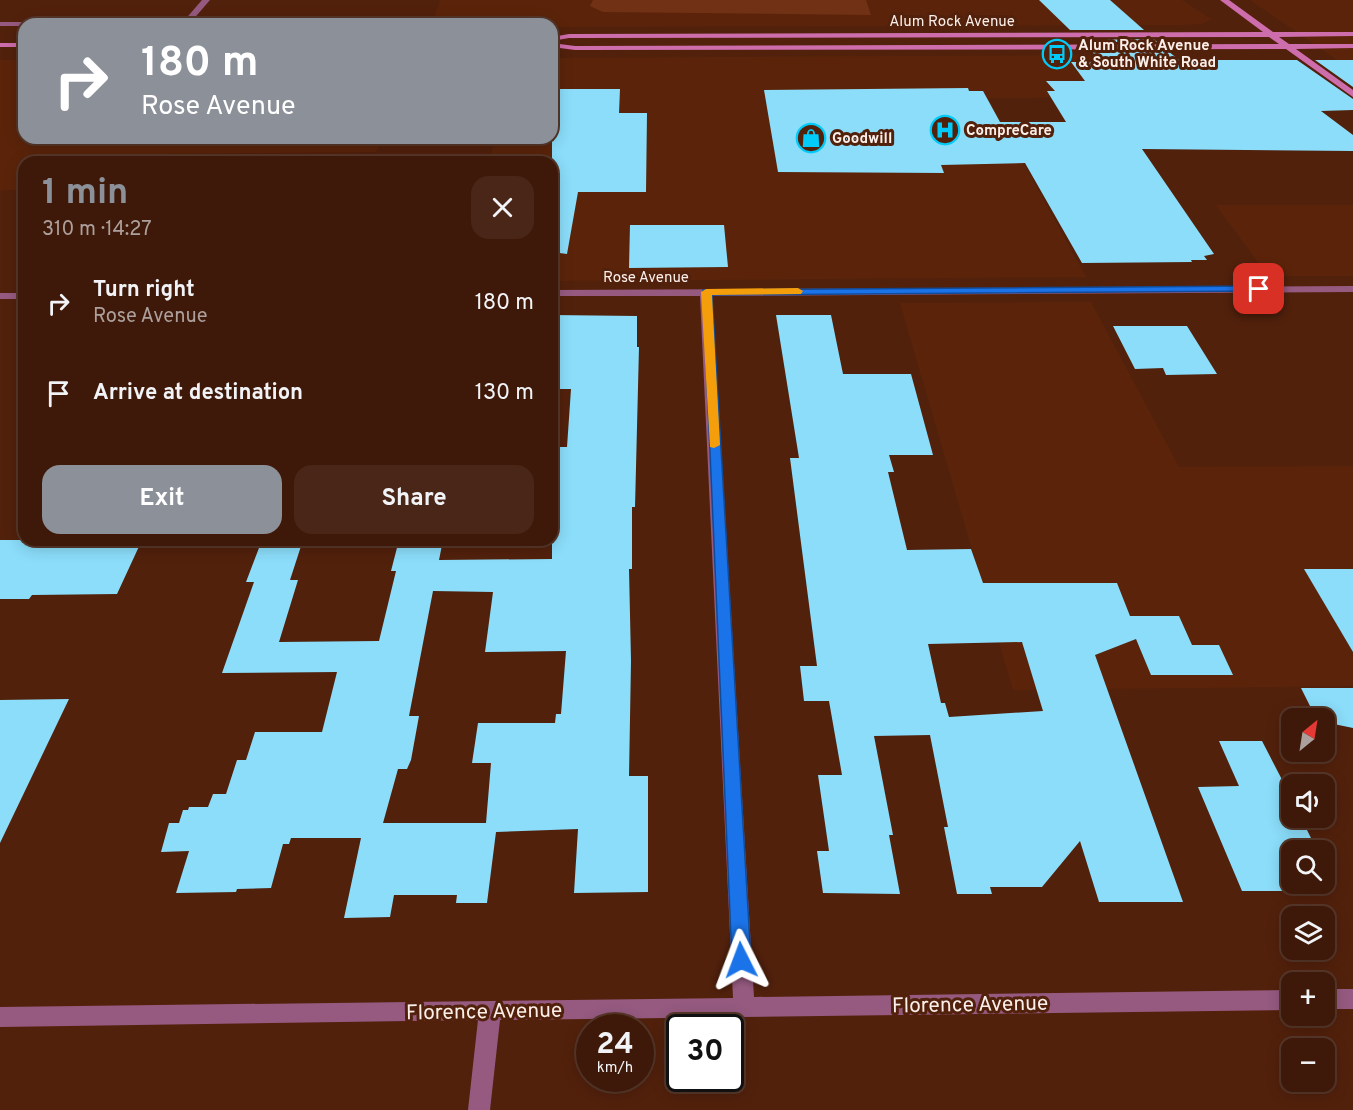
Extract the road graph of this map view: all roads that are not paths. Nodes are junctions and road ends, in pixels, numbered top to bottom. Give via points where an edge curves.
1 (206, 0) edge
2 (1224, 0) edge
3 (190, 18) edge
4 (0, 24) edge
5 (18, 24) edge
6 (1273, 34) junction
7 (1353, 34) edge
8 (709, 36) junction
9 (558, 38) edge
10 (0, 45) edge
11 (18, 45) edge
12 (558, 46) edge
13 (1353, 46) edge
14 (1291, 47) junction
15 (671, 48) junction
16 (1353, 94) edge
17 (1353, 289) edge
18 (706, 292) junction
19 (558, 293) edge
20 (0, 296) edge
21 (18, 296) edge
22 (1335, 999) edge
23 (1353, 999) edge
24 (1281, 1000) edge
25 (744, 1007) junction
26 (490, 1011) junction
27 (0, 1017) edge
28 (479, 1110) edge

1 - 3 street
2 - 6 main road
4 - 5 street
6 - 7 main road, Alum Rock Avenue
6 - 8 main road, Alum Rock Avenue
6 - 14 main road
8 - 9 main road, Alum Rock Avenue
8 - 15 main road
10 - 11 main road
12 - 15 main road, Alum Rock Avenue
13 - 14 main road, Alum Rock Avenue
14 - 15 main road, Alum Rock Avenue
14 - 16 main road
17 - 18 street, Rose Avenue
18 - 19 street, Rose Avenue
18 - 25 street
20 - 21 street
22 - 23 street
24 - 25 street, Florence Avenue
25 - 26 street, Florence Avenue
26 - 27 street, Florence Avenue
26 - 28 street

